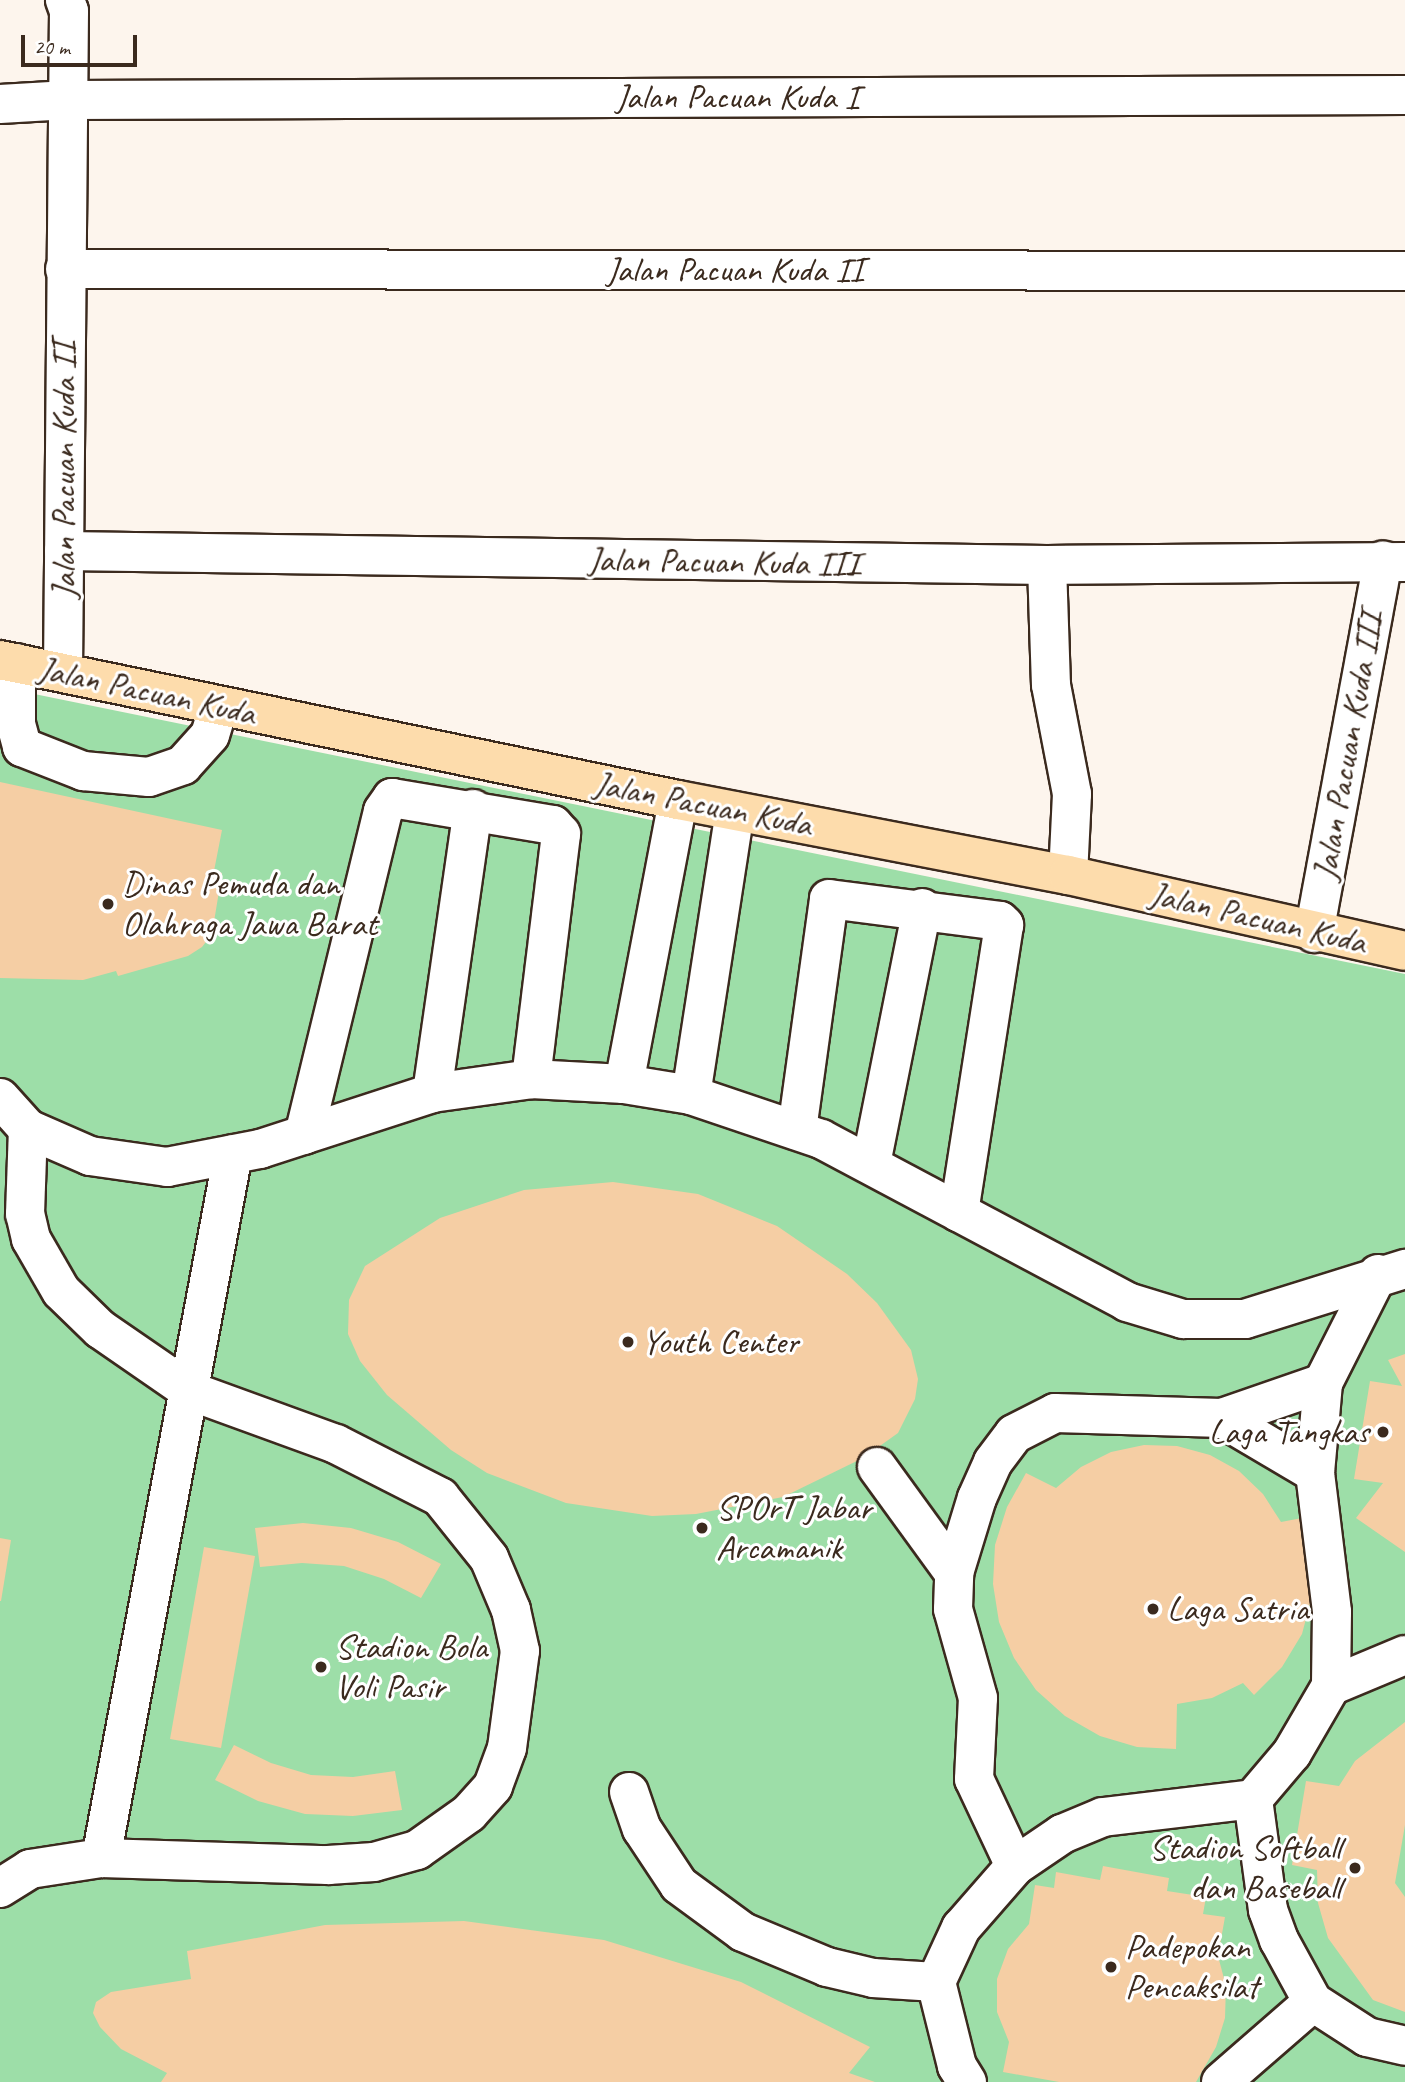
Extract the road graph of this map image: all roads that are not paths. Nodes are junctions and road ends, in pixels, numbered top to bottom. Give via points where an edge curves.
1 (65, 0) edge
2 (1405, 94) edge
3 (68, 100) junction
4 (0, 104) edge
5 (65, 269) junction
6 (1405, 271) edge
7 (64, 551) junction
8 (1394, 561) edge
9 (1047, 565) junction
10 (8, 662) edge
11 (63, 672) junction
12 (219, 706) junction
13 (11, 744) edge
14 (678, 800) junction
15 (472, 809) junction
16 (735, 811) junction
17 (1068, 875) junction
18 (922, 908) junction
19 (1314, 933) junction
20 (1405, 951) edge
21 (531, 1079) junction
22 (624, 1084) junction
23 (432, 1093) junction
24 (691, 1095) junction
25 (0, 1098) edge
26 (28, 1129) junction
27 (797, 1130) junction
28 (304, 1135) junction
29 (233, 1154) junction
30 (871, 1164) junction
31 (958, 1212) junction
32 (1391, 1272) edge
33 (1323, 1383) junction
34 (190, 1391) junction
35 (1222, 1418) junction
36 (877, 1467) dead end
37 (1315, 1473) junction
38 (954, 1573) junction
39 (1405, 1655) edge
40 (1331, 1686) junction
41 (629, 1792) dead end
42 (1253, 1799) junction
43 (101, 1858) junction
44 (1014, 1866) junction
45 (0, 1888) edge
46 (936, 1982) junction
47 (1313, 2002) junction
48 (1405, 2046) edge
49 (967, 2082) edge
50 (1221, 2082) edge

1 - 3 street via 69,10
2 - 3 street, Jalan Pacuan Kuda I
3 - 4 street, Jalan Pacuan Kuda I
3 - 5 street, Jalan Pacuan Kuda II
5 - 6 street, Jalan Pacuan Kuda II
5 - 7 street, Jalan Pacuan Kuda II
7 - 9 street, Jalan Pacuan Kuda III
7 - 11 street, Jalan Pacuan Kuda II
8 - 9 street, Jalan Pacuan Kuda III
8 - 19 street, Jalan Pacuan Kuda III
9 - 17 street via 1051,685 1072,794
10 - 11 main road, Jalan Pacuan Kuda
10 - 13 street via 16,724
11 - 12 main road, Jalan Pacuan Kuda
12 - 13 street via 210,735 183,765 149,777 83,771
12 - 14 main road, Jalan Pacuan Kuda
14 - 16 main road, Jalan Pacuan Kuda
14 - 22 street
15 - 21 street via 552,825 563,838
15 - 23 street
15 - 28 street via 397,798 385,804
16 - 17 main road, Jalan Pacuan Kuda
16 - 24 street
17 - 19 main road, Jalan Pacuan Kuda
18 - 27 street via 837,898 827,902
18 - 30 street
18 - 31 street via 1004,925
19 - 20 main road, Jalan Pacuan Kuda
21 - 22 street
21 - 23 street
22 - 24 street
23 - 28 street
24 - 27 street
25 - 26 street
26 - 29 street via 90,1156 167,1167
26 - 34 street via 22,1191 25,1214 31,1239 61,1291 100,1329
27 - 30 street
28 - 29 street
29 - 34 street
30 - 31 street
31 - 32 street via 1127,1302 1183,1319 1245,1319
32 - 33 street
33 - 35 street
33 - 37 street
34 - 43 street
34 - 43 street via 396,1471 440,1497 465,1524 489,1558 511,1610 520,1651 507,1748 493,1786 469,1813 417,1850 374,1862 328,1865
35 - 37 street
35 - 38 street via 1055,1413 1034,1420 1014,1434 993,1462 976,1498
36 - 38 street
37 - 40 street via 1332,1612
38 - 44 street via 955,1622 978,1698 974,1779
39 - 40 street
40 - 42 street via 1292,1754
41 - 46 street via 642,1829 679,1885 743,1932 827,1967 873,1978
42 - 44 street via 1103,1817 1062,1834
42 - 47 street via 1268,1910
43 - 45 street via 30,1869
44 - 46 street via 961,1928
46 - 49 street via 957,2066
47 - 48 street via 1367,2037
47 - 50 street

